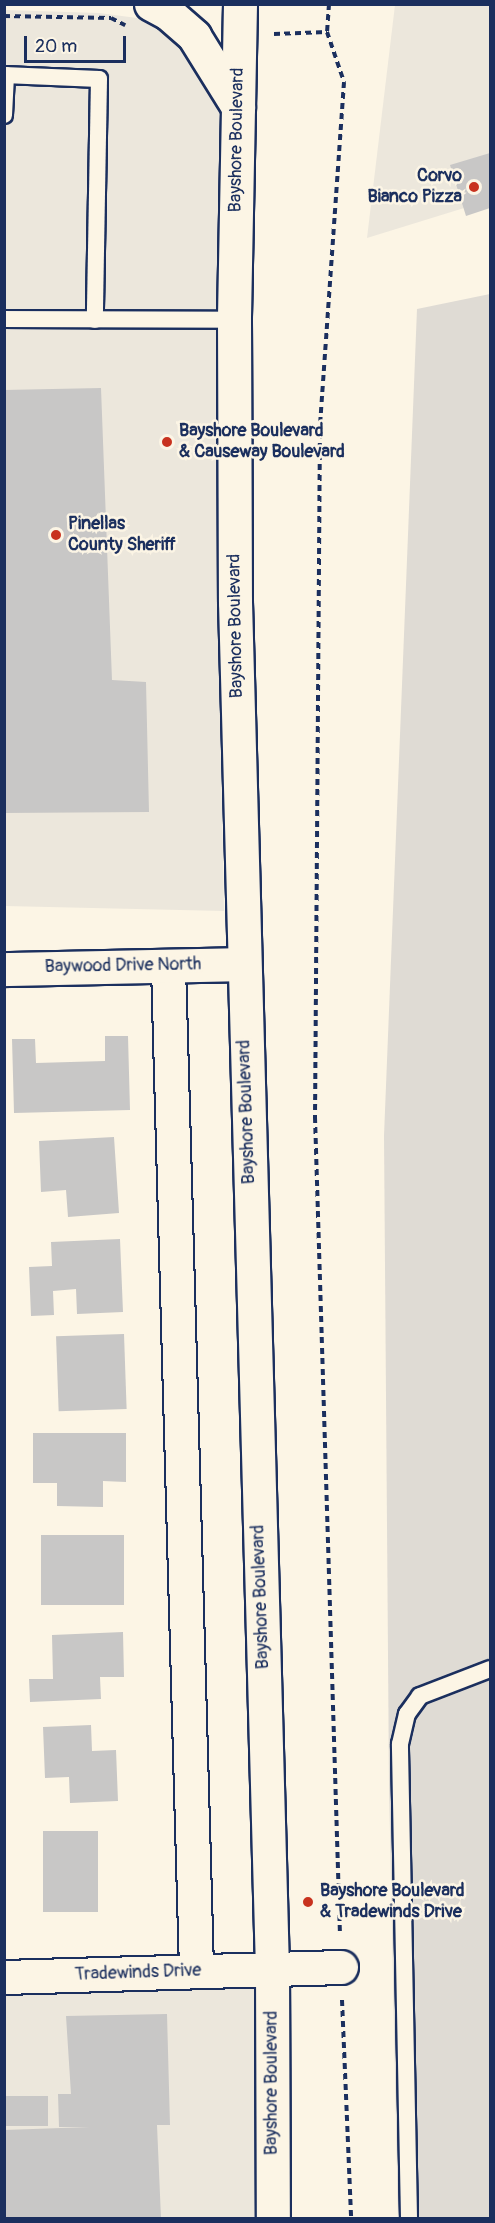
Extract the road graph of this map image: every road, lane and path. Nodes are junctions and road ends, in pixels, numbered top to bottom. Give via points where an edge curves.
1 (151, 4) edge
2 (240, 4) edge
3 (329, 4) edge
4 (5, 75) edge
5 (238, 107) junction
6 (4, 115) edge
7 (4, 320) edge
8 (95, 320) junction
9 (234, 320) junction
10 (242, 964) junction
11 (168, 966) junction
12 (4, 969) edge
13 (490, 1669) edge
14 (341, 1967) junction
15 (272, 1969) junction
16 (196, 1971) junction
17 (4, 1977) edge
18 (273, 2218) edge
19 (351, 2218) edge
20 (409, 2218) edge

1 - 5 main road via 194,36
2 - 5 main road, Bayshore Boulevard
3 - 14 path via 327,32 344,82 320,422 315,1117
4 - 6 lane
4 - 8 lane via 99,79
5 - 9 main road, Bayshore Boulevard
7 - 8 lane
8 - 9 lane
9 - 10 main road, Bayshore Boulevard
10 - 11 main road, Baywood Drive North
10 - 15 main road, Bayshore Boulevard
11 - 12 main road, Baywood Drive North
11 - 16 main road
13 - 20 lane via 420,1696 407,1714 400,1744
14 - 15 main road, Tradewinds Drive
14 - 19 path
15 - 16 main road, Tradewinds Drive
15 - 18 main road, Bayshore Boulevard
16 - 17 main road, Tradewinds Drive

